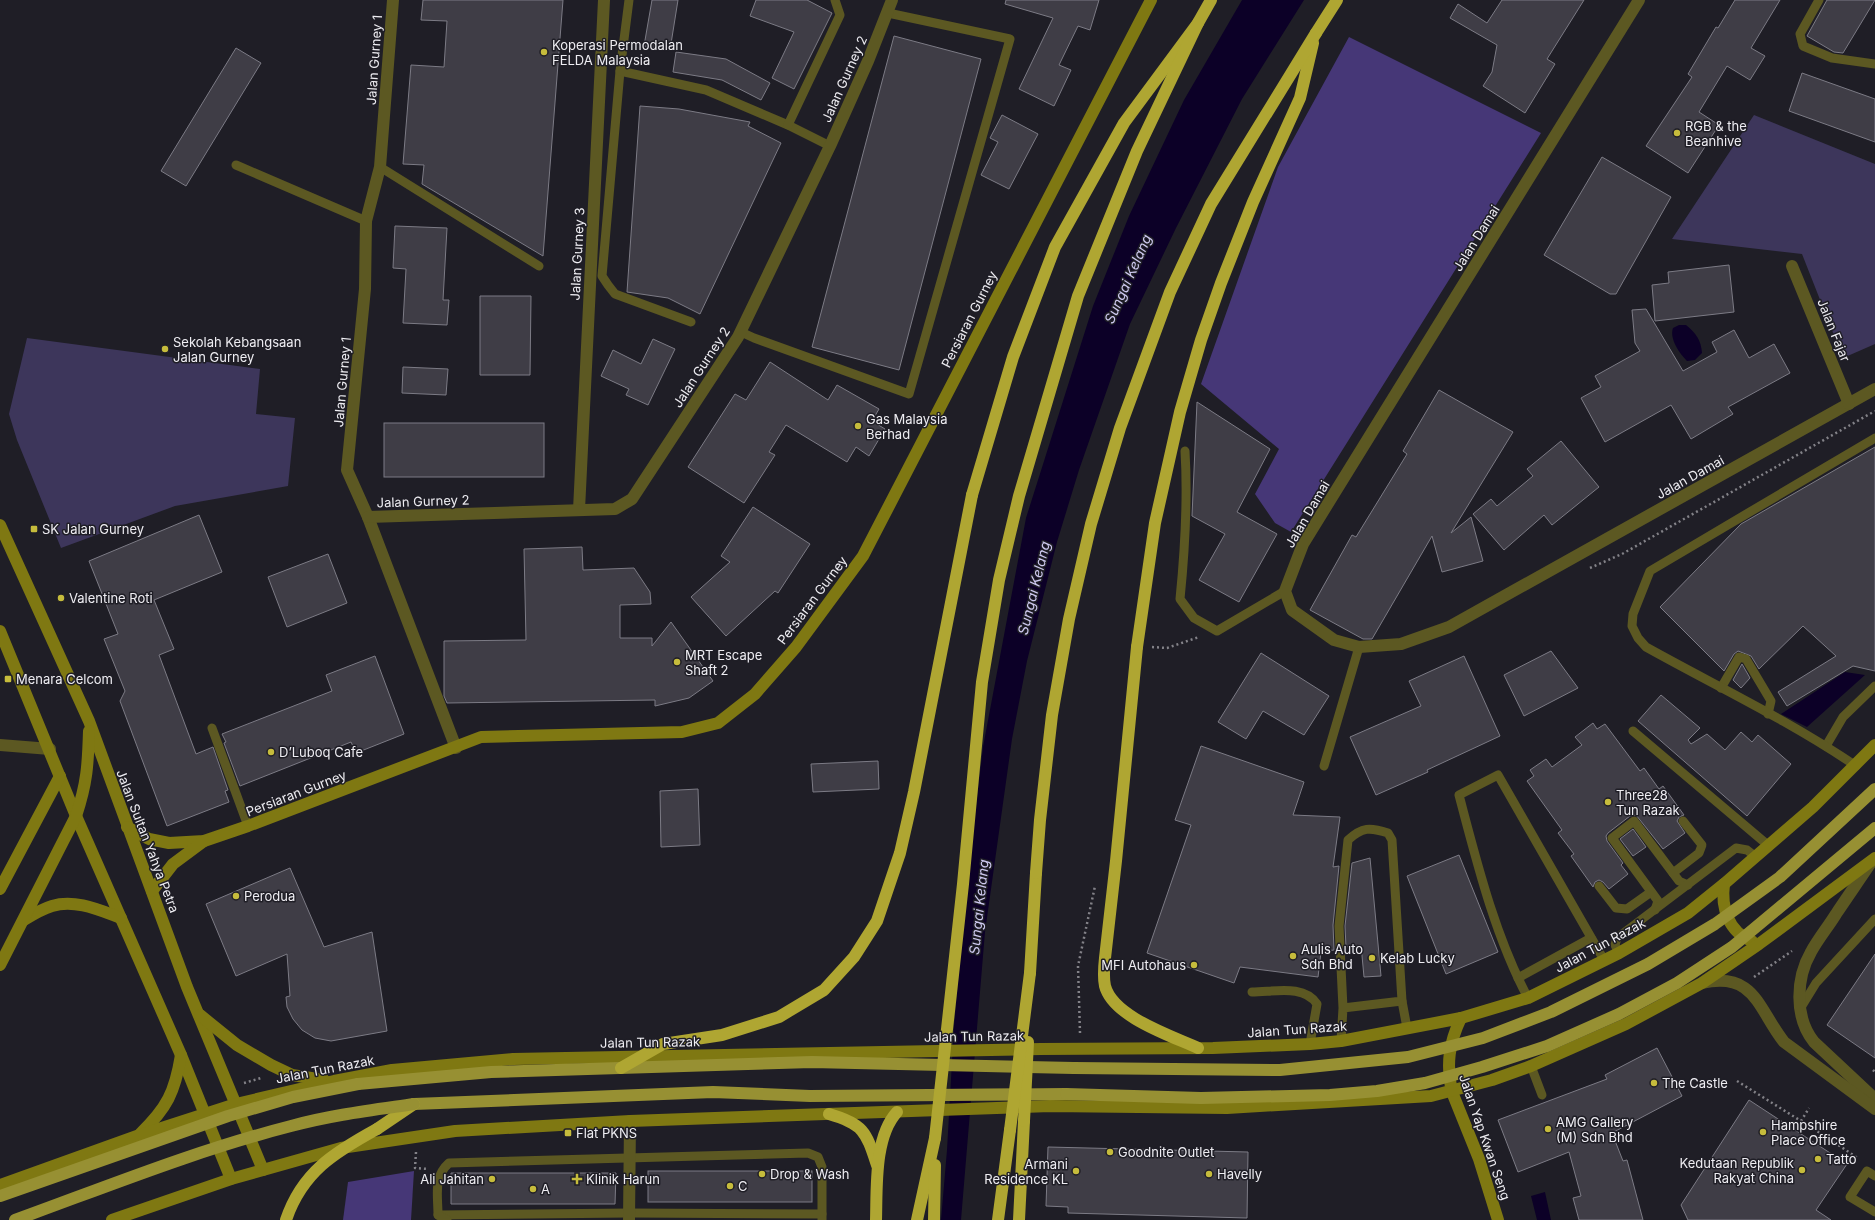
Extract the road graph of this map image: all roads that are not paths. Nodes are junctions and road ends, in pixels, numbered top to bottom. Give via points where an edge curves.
1 (393, 0) edge
2 (604, 0) edge
3 (629, 0) edge
4 (835, 0) edge
5 (892, 0) edge
6 (1151, 0) edge
7 (1211, 0) edge
8 (1337, 0) edge
9 (1639, 0) edge
10 (1819, 0) edge
11 (888, 12) junction
12 (1198, 23) junction
13 (1316, 33) junction
14 (1875, 64) edge
15 (620, 71) junction
16 (788, 125) junction
17 (830, 146) junction
18 (236, 164) dead end
19 (380, 167) junction
20 (366, 221) junction
21 (539, 266) dead end
22 (1792, 266) dead end
23 (691, 322) dead end
24 (741, 332) junction
25 (1875, 389) edge
26 (1849, 404) junction
27 (1875, 438) edge
28 (1185, 451) dead end
29 (579, 510) junction
30 (368, 517) junction
31 (0, 525) edge
32 (1285, 591) junction
33 (0, 631) edge
34 (1359, 647) junction
35 (1875, 686) edge
36 (1721, 688) junction
37 (1768, 714) junction
38 (88, 722) junction
39 (212, 728) dead end
40 (1634, 731) dead end
41 (0, 745) edge
42 (1875, 745) edge
43 (1826, 746) junction
44 (456, 748) junction
45 (50, 749) junction
46 (1324, 766) dead end
47 (1856, 766) junction
48 (60, 776) junction
49 (1875, 789) edge
50 (76, 816) junction
51 (1683, 821) dead end
52 (248, 826) junction
53 (127, 827) junction
54 (1875, 828) edge
55 (204, 841) junction
56 (1768, 846) junction
57 (1756, 857) junction
58 (1874, 859) edge
59 (1673, 873) junction
60 (1724, 884) junction
61 (1688, 885) junction
62 (1600, 886) dead end
63 (0, 889) edge
64 (152, 891) junction
65 (1651, 892) junction
66 (1655, 910) junction
67 (121, 918) junction
68 (1875, 919) edge
69 (24, 920) junction
70 (1591, 938) junction
71 (1759, 944) junction
72 (1619, 953) junction
73 (1604, 960) junction
74 (0, 965) edge
75 (1030, 973) junction
76 (1518, 978) junction
77 (1702, 983) junction
78 (1252, 992) dead end
79 (1528, 998) junction
80 (1402, 1001) junction
81 (1343, 1008) junction
82 (1800, 1009) junction
83 (198, 1014) junction
84 (1461, 1018) junction
85 (1407, 1028) junction
86 (1341, 1041) junction
87 (1310, 1044) junction
88 (1198, 1048) junction
89 (181, 1055) junction
90 (1531, 1066) junction
91 (621, 1068) junction
92 (334, 1081) junction
93 (1452, 1092) junction
94 (1542, 1095) dead end
95 (1875, 1099) edge
96 (236, 1104) junction
97 (414, 1104) junction
98 (1875, 1109) edge
99 (897, 1112) junction
100 (204, 1113) junction
101 (829, 1114) junction
102 (630, 1121) junction
103 (137, 1136) junction
104 (935, 1138) junction
105 (630, 1158) junction
106 (878, 1168) junction
107 (263, 1170) junction
108 (1875, 1176) edge
109 (231, 1179) junction
110 (1, 1182) edge
111 (0, 1196) edge
112 (1875, 1212) edge
113 (141, 1215) edge
114 (438, 1215) junction
115 (629, 1216) edge
116 (1875, 1216) edge
117 (822, 1217) edge
118 (15, 1220) edge
119 (112, 1220) edge
120 (286, 1220) edge
121 (447, 1220) edge
122 (876, 1220) edge
123 (917, 1220) edge
124 (934, 1220) edge
125 (998, 1220) edge
126 (1019, 1220) edge
127 (1498, 1220) edge
128 (1872, 1220) edge

1 - 19 street, Jalan Gurney 1
2 - 29 street, Jalan Gurney 3
3 - 15 lane
4 - 16 lane via 840,15
5 - 11 street, Jalan Gurney 2
6 - 44 main road, Persiaran Gurney via 863,556 772,676 755,694 718,723 682,732 481,737
7 - 12 highway
8 - 13 highway
9 - 32 street, Jalan Damai via 1302,544
10 - 14 lane via 1800,34 1803,46 1832,58
11 - 17 street, Jalan Gurney 2
11 - 24 lane via 1010,39 909,394
12 - 91 highway, bridge via 1124,123 1062,233 1012,357 972,495 900,853 876,921 854,957 824,990 779,1017 722,1035 663,1044
12 - 104 highway, bridge via 1137,151 1078,296 1019,496 999,580 982,682
13 - 75 highway, bridge via 1211,204 1170,292 1120,428 1091,524 1069,619 1052,715 1040,820
13 - 88 highway, bridge via 1300,98 1253,202 1221,283 1184,398 1155,523 1137,647 1105,958 1105,986 1111,999 1120,1008 1135,1018
15 - 16 lane via 706,90
15 - 23 lane via 602,276 615,294
16 - 17 lane
17 - 24 street, Jalan Gurney 2
18 - 20 lane
19 - 20 street, Jalan Gurney 1
19 - 21 lane
20 - 30 street, Jalan Gurney 1 via 365,288 347,470
22 - 26 street, Jalan Fajar
24 - 29 street, Jalan Gurney 2 via 632,498 615,509
25 - 26 street, Jalan Damai
26 - 34 street, Jalan Damai via 1449,627 1401,644
27 - 36 lane via 1650,571 1633,614 1632,626 1638,638 1646,648
28 - 32 lane via 1185,555 1180,599 1194,618 1216,631
29 - 30 street, Jalan Gurney 2
30 - 44 street, Jalan Gurney 1
31 - 38 main road, Jalan Sultan Yahya Petra
32 - 34 street, Jalan Damai via 1292,610 1334,640
33 - 45 main road
34 - 46 lane
35 - 43 lane via 1843,717
36 - 37 lane
36 - 37 lane via 1739,658 1746,659 1771,701
37 - 43 lane
38 - 50 main road via 88,768 84,793
38 - 53 main road, Jalan Sultan Yahya Petra
39 - 52 lane
40 - 56 lane
41 - 45 street
42 - 47 main road, Jalan Tun Razak
43 - 47 lane
44 - 52 main road, Persiaran Gurney
45 - 48 main road
47 - 56 main road, Jalan Tun Razak
48 - 50 main road
48 - 63 main road
49 - 91 main road, Jalan Tun Razak, bridge via 1780,877 1715,924 1648,964 1551,1012 1510,1028 1483,1038 1408,1057 1320,1067 1239,1071 812,1062
50 - 67 main road
50 - 69 main road
51 - 59 lane via 1702,845 1699,853
52 - 55 main road, Persiaran Gurney
53 - 55 main road, Persiaran Gurney via 149,839 169,843
53 - 64 main road, Jalan Sultan Yahya Petra
54 - 97 main road, bridge via 1732,947 1677,983 1619,1014 1547,1046 1426,1083 1330,1095 1200,1098 1066,1094 810,1096 713,1092
55 - 64 main road, Persiaran Gurney via 173,864
56 - 57 main road, Jalan Tun Razak
57 - 60 main road, Jalan Tun Razak
57 - 61 lane via 1747,850 1736,848
58 - 71 main road
58 - 82 street via 1809,955 1800,986
59 - 61 lane via 1679,881
59 - 65 lane via 1634,821 1612,838
60 - 71 main road via 1723,906 1732,926 1748,940
60 - 72 main road, Jalan Tun Razak via 1688,912
61 - 66 lane
62 - 65 lane via 1616,908 1627,909
64 - 83 main road, Jalan Sultan Yahya Petra
65 - 66 lane via 1658,901
66 - 72 lane via 1617,938 1615,946
67 - 69 main road via 90,907 70,904 51,906
67 - 89 main road
68 - 82 lane via 1816,983
69 - 74 main road
70 - 73 lane
70 - 76 lane
70 - 76 lane via 1498,775 1459,795 1482,882
71 - 77 main road
72 - 73 main road, Jalan Tun Razak
73 - 79 main road, Jalan Tun Razak
75 - 125 highway, bridge
75 - 126 highway, bridge
76 - 79 lane
77 - 90 main road via 1626,1024
77 - 98 street via 1723,980 1742,986 1760,1002 1784,1042
78 - 87 lane via 1301,991 1313,997 1317,1004
79 - 84 main road, Jalan Tun Razak
80 - 81 lane
80 - 81 lane via 1392,840 1388,833 1375,828 1359,830 1348,840 1340,918
80 - 85 lane
81 - 86 lane
82 - 95 street via 1802,1022 1814,1042
83 - 92 main road via 237,1045 271,1065 292,1075
83 - 96 main road, Jalan Sultan Yahya Petra
84 - 85 main road, Jalan Tun Razak
84 - 93 main road, Jalan Yap Kwan Seng via 1450,1046 1448,1061
85 - 86 main road, Jalan Tun Razak
86 - 87 main road, Jalan Tun Razak
87 - 88 main road, Jalan Tun Razak
88 - 92 main road, Jalan Tun Razak, bridge via 514,1059 392,1070
89 - 100 main road
89 - 103 main road via 169,1098 157,1118
90 - 93 main road
90 - 94 lane
91 - 111 main road, Jalan Tun Razak, bridge via 491,1072 358,1084 293,1097 228,1116
92 - 96 main road, Jalan Tun Razak
93 - 99 main road, bridge via 1431,1096 1227,1108 1035,1107
93 - 127 main road, Jalan Yap Kwan Seng via 1479,1159
96 - 100 main road, Jalan Tun Razak
96 - 107 main road, Jalan Sultan Yahya Petra
97 - 118 main road, bridge via 356,1112 292,1126 229,1144
97 - 120 highway, bridge via 329,1158 300,1188
99 - 101 main road
99 - 106 highway via 884,1137
100 - 103 main road, Jalan Tun Razak
100 - 109 main road
101 - 102 main road
101 - 106 highway via 859,1126 868,1137
102 - 105 street
102 - 107 main road via 455,1131 404,1137 341,1148
103 - 110 main road, Jalan Tun Razak
104 - 123 highway
104 - 124 highway
105 - 114 lane via 449,1163 442,1169 438,1178
105 - 115 street
105 - 117 lane via 808,1154 818,1157 822,1167
106 - 122 highway
107 - 109 main road
108 - 112 lane via 1867,1171 1850,1197
109 - 113 main road
113 - 119 main road
114 - 115 lane
114 - 121 lane
115 - 117 lane
116 - 128 lane

